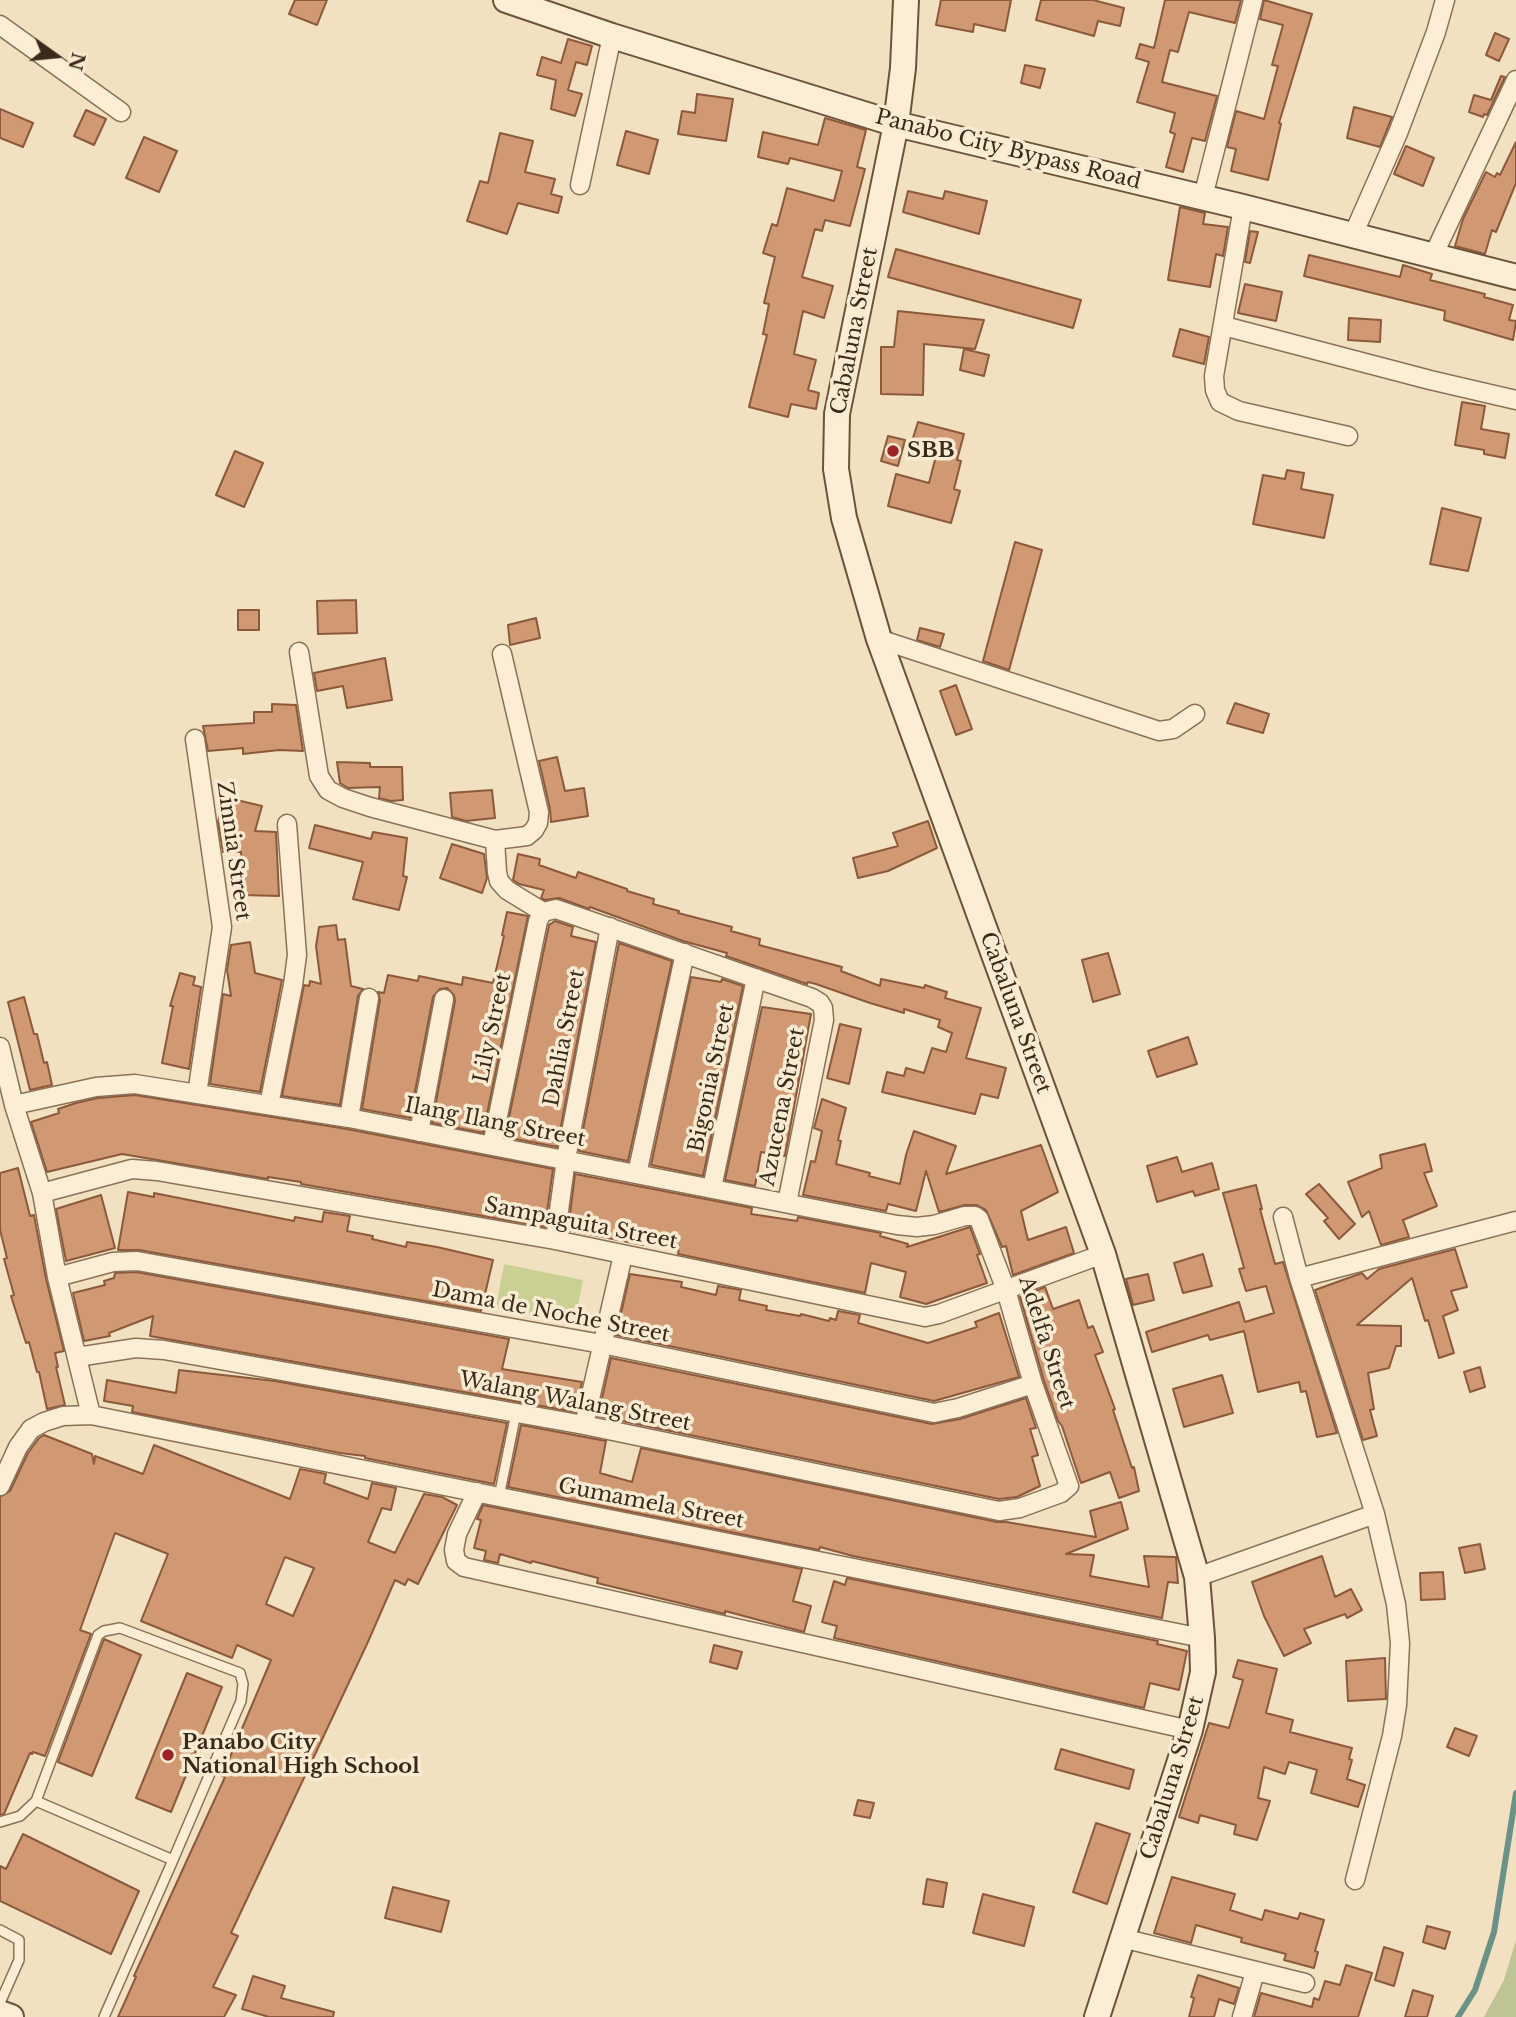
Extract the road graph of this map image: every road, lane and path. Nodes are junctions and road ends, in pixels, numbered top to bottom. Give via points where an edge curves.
1 (506, 0) edge
2 (906, 0) edge
3 (1253, 0) edge
4 (1445, 0) edge
5 (0, 25) edge
6 (612, 36) junction
7 (1516, 80) edge
8 (121, 112) dead end
9 (896, 124) junction
10 (580, 186) dead end
11 (1203, 197) junction
12 (1243, 207) junction
13 (1353, 235) junction
14 (1434, 254) junction
15 (1516, 277) edge
16 (1224, 326) junction
17 (1516, 400) edge
18 (1348, 436) dead end
19 (879, 639) junction
20 (299, 652) dead end
21 (502, 654) dead end
22 (1195, 714) dead end
23 (195, 739) dead end
24 (287, 824) dead end
25 (495, 839) junction
26 (541, 916) junction
27 (610, 927) junction
28 (685, 953) junction
29 (756, 978) junction
30 (369, 998) dead end
31 (444, 999) dead end
32 (0, 1047) edge
33 (197, 1094) junction
34 (14, 1105) junction
35 (269, 1105) junction
36 (349, 1118) junction
37 (419, 1132) junction
38 (492, 1145) junction
39 (566, 1159) junction
40 (637, 1174) junction
41 (712, 1188) junction
42 (42, 1193) junction
43 (787, 1203) junction
44 (965, 1216) joint
45 (1283, 1217) dead end
46 (1516, 1221) edge
47 (555, 1240) junction
48 (1103, 1254) junction
49 (622, 1255) junction
50 (57, 1277) junction
51 (1299, 1278) junction
52 (1006, 1290) junction
53 (601, 1344) junction
54 (77, 1357) junction
55 (1033, 1384) junction
56 (516, 1413) junction
57 (91, 1415) junction
58 (584, 1425) junction
59 (0, 1486) edge
60 (477, 1492) junction
61 (1061, 1493) joint
62 (499, 1497) junction
63 (1375, 1514) junction
64 (1196, 1577) junction
65 (1202, 1638) junction
66 (1190, 1730) junction
67 (36, 1801) junction
68 (0, 1822) edge
69 (173, 1860) junction
70 (1355, 1880) dead end
71 (0, 1930) edge
72 (1122, 1938) junction
73 (1255, 1972) junction
74 (1305, 1983) dead end
75 (0, 2003) edge
76 (0, 2013) edge
77 (11, 2017) edge
78 (104, 2017) edge
79 (1097, 2017) edge
80 (1242, 2017) edge

1 - 6 main road, Panabo City Bypass Road
2 - 9 main road, Cabaluna Street
3 - 11 street
4 - 13 street via 1398,133
5 - 8 street
6 - 9 main road, Panabo City Bypass Road
6 - 10 street
7 - 14 street
9 - 11 main road, Panabo City Bypass Road
9 - 19 main road, Cabaluna Street via 837,414 836,469 844,518
11 - 12 main road, Panabo City Bypass Road
12 - 13 main road, Panabo City Bypass Road
12 - 16 street
13 - 14 main road, Panabo City Bypass Road
14 - 15 main road, Panabo City Bypass Road
16 - 17 street
16 - 18 street via 1214,376 1220,402 1239,411
19 - 22 street via 1159,731 1173,729
19 - 48 main road, Cabaluna Street
20 - 25 street via 319,776 328,790 370,807
21 - 25 street via 539,812 538,823 527,836
23 - 33 street, Zinnia Street via 222,927
24 - 35 street via 297,955
25 - 26 street via 499,881
26 - 27 street via 556,909
26 - 38 street, Lily Street
27 - 28 street
27 - 39 street, Dahlia Street
28 - 29 street
28 - 40 street
29 - 41 street, Bigonia Street
29 - 43 street, Azucena Street via 812,998 823,1008
30 - 36 street
31 - 37 street
32 - 34 street
33 - 34 street, Ilang Ilang Street via 116,1084
33 - 35 street, Ilang Ilang Street
34 - 42 street
35 - 36 street, Ilang Ilang Street
36 - 37 street, Ilang Ilang Street
37 - 38 street, Ilang Ilang Street
38 - 39 street, Ilang Ilang Street
39 - 40 street, Ilang Ilang Street
39 - 47 street, Dahlia Street
40 - 41 street, Ilang Ilang Street
41 - 43 street, Ilang Ilang Street
42 - 47 street, Sampaguita Street via 132,1168
42 - 50 street
43 - 44 street, Ilang Ilang Street via 917,1227
44 - 52 street, Adelfa Street via 979,1219
45 - 51 street
46 - 51 street
47 - 49 street, Sampaguita Street
48 - 52 street, Sampaguita Street
48 - 64 main road, Cabaluna Street
49 - 52 street, Sampaguita Street via 913,1315 939,1314
49 - 53 street
50 - 53 street, Dama de Noche Street via 113,1262 137,1261
50 - 54 street
51 - 63 street
52 - 55 street, Adelfa Street
53 - 55 street, Dama de Noche Street via 934,1413
53 - 58 street
54 - 56 street, Walang Walang Street via 136,1348 164,1350
54 - 57 street
55 - 61 street, Adelfa Street via 1068,1480 1067,1490
56 - 58 street, Walang Walang Street
56 - 62 lane
57 - 59 street, Gumamela Street via 63,1416 31,1429
57 - 60 street, Gumamela Street
58 - 61 street, Walang Walang Street via 999,1511
60 - 62 street, Gumamela Street
60 - 66 street via 454,1550 456,1561 481,1573
62 - 65 street, Gumamela Street
63 - 64 street
63 - 70 street via 1396,1604 1400,1673 1392,1736
64 - 65 main road, Cabaluna Street
65 - 66 main road, Cabaluna Street via 1203,1672
66 - 72 main road, Cabaluna Street
67 - 68 lane via 20,1816
67 - 69 lane
67 - 69 lane via 98,1634 104,1630 120,1628 240,1673 241,1700
69 - 78 lane
71 - 75 lane via 19,1940 19,1960
72 - 73 street
72 - 79 main road, Cabaluna Street
73 - 74 street
73 - 80 street
76 - 77 main road

